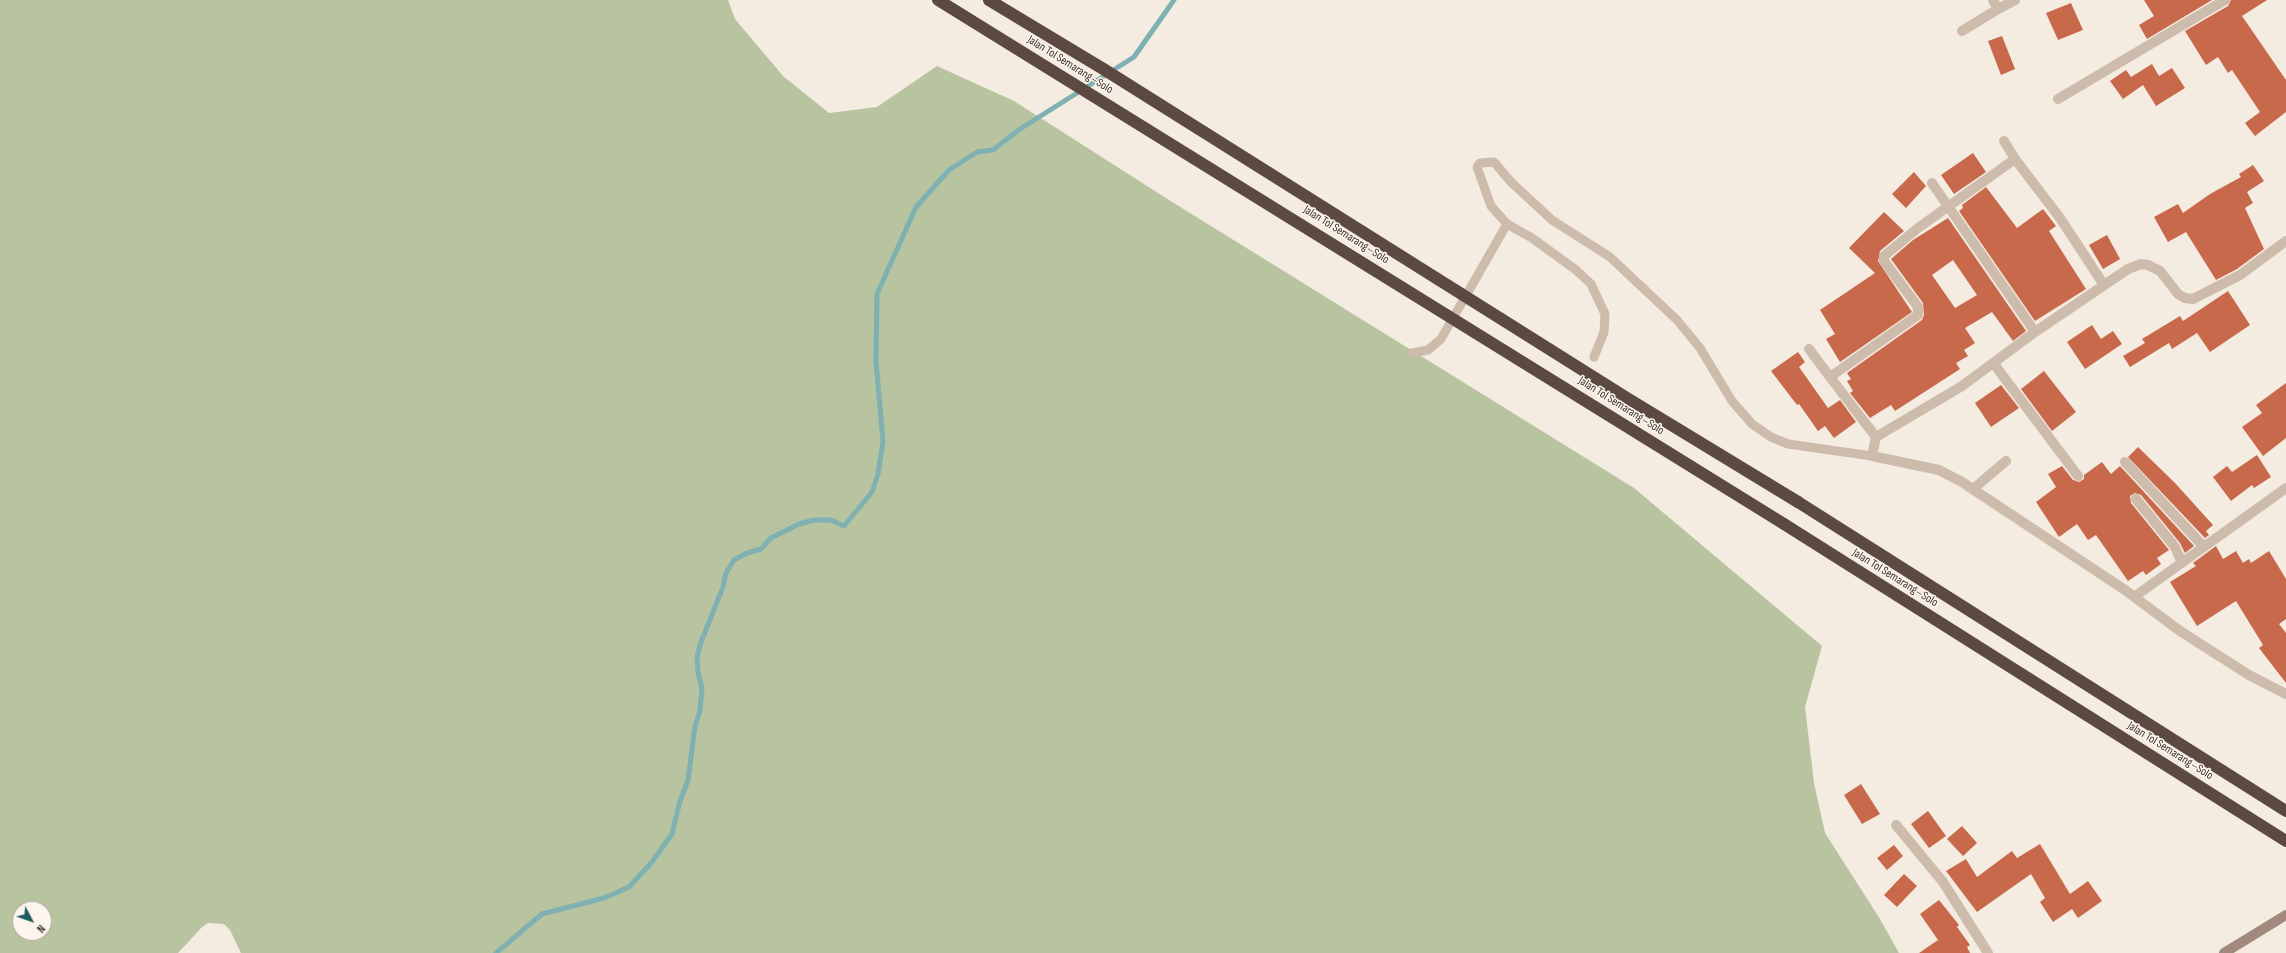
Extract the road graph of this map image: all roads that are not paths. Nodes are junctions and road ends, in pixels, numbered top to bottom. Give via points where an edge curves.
1 (938, 0) edge
2 (989, 0) edge
3 (2015, 0) edge
4 (2225, 0) edge
5 (1996, 5) edge
6 (1962, 30) dead end
7 (2058, 99) dead end
8 (2004, 141) dead end
9 (2015, 159) junction
10 (1932, 183) dead end
11 (1948, 207) junction
12 (1507, 224) junction
13 (2286, 241) edge
14 (2104, 285) junction
15 (2035, 332) junction
16 (1809, 349) dead end
17 (1412, 353) dead end
18 (1594, 357) dead end
19 (1994, 364) junction
20 (1830, 377) junction
21 (1876, 437) junction
22 (1872, 456) junction
23 (2006, 461) dead end
24 (2125, 462) dead end
25 (2078, 476) dead end
26 (2286, 488) edge
27 (1974, 489) junction
28 (2136, 499) dead end
29 (2204, 547) junction
30 (2182, 563) junction
31 (2134, 596) junction
32 (2286, 694) edge
33 (2286, 811) edge
34 (1896, 825) dead end
35 (2286, 841) edge
36 (2286, 915) edge
37 (1988, 953) edge
38 (2225, 953) edge

1 - 35 highway, Jalan Tol Semarang–Solo, bridge via 1784,524
2 - 33 highway, Jalan Tol Semarang–Solo, bridge via 1798,502
3 - 5 street
4 - 7 street
5 - 6 street
8 - 9 street
9 - 11 street
9 - 14 street via 2060,218
10 - 11 street
11 - 15 street
11 - 20 street via 1891,249 1883,258 1918,307 1918,315
12 - 17 lane via 1441,339 1428,350
12 - 18 lane via 1576,270 1590,284 1605,314 1604,332
12 - 22 lane via 1491,206 1477,167 1480,163 1494,162 1511,182 1552,220 1610,257 1677,320 1700,348 1732,401 1752,424 1771,437 1788,444
13 - 14 street via 2240,275 2193,299 2178,294 2160,271 2148,265 2141,264 2128,269
14 - 15 street
15 - 19 street
16 - 20 street
19 - 21 street
19 - 25 street
20 - 21 street
21 - 22 street
22 - 27 street via 1938,470
23 - 27 street
24 - 29 street
26 - 29 street
27 - 31 street
28 - 30 street via 2175,546
29 - 30 street
30 - 31 street
31 - 32 street via 2180,631 2242,671
34 - 37 street via 1943,882
36 - 38 street

